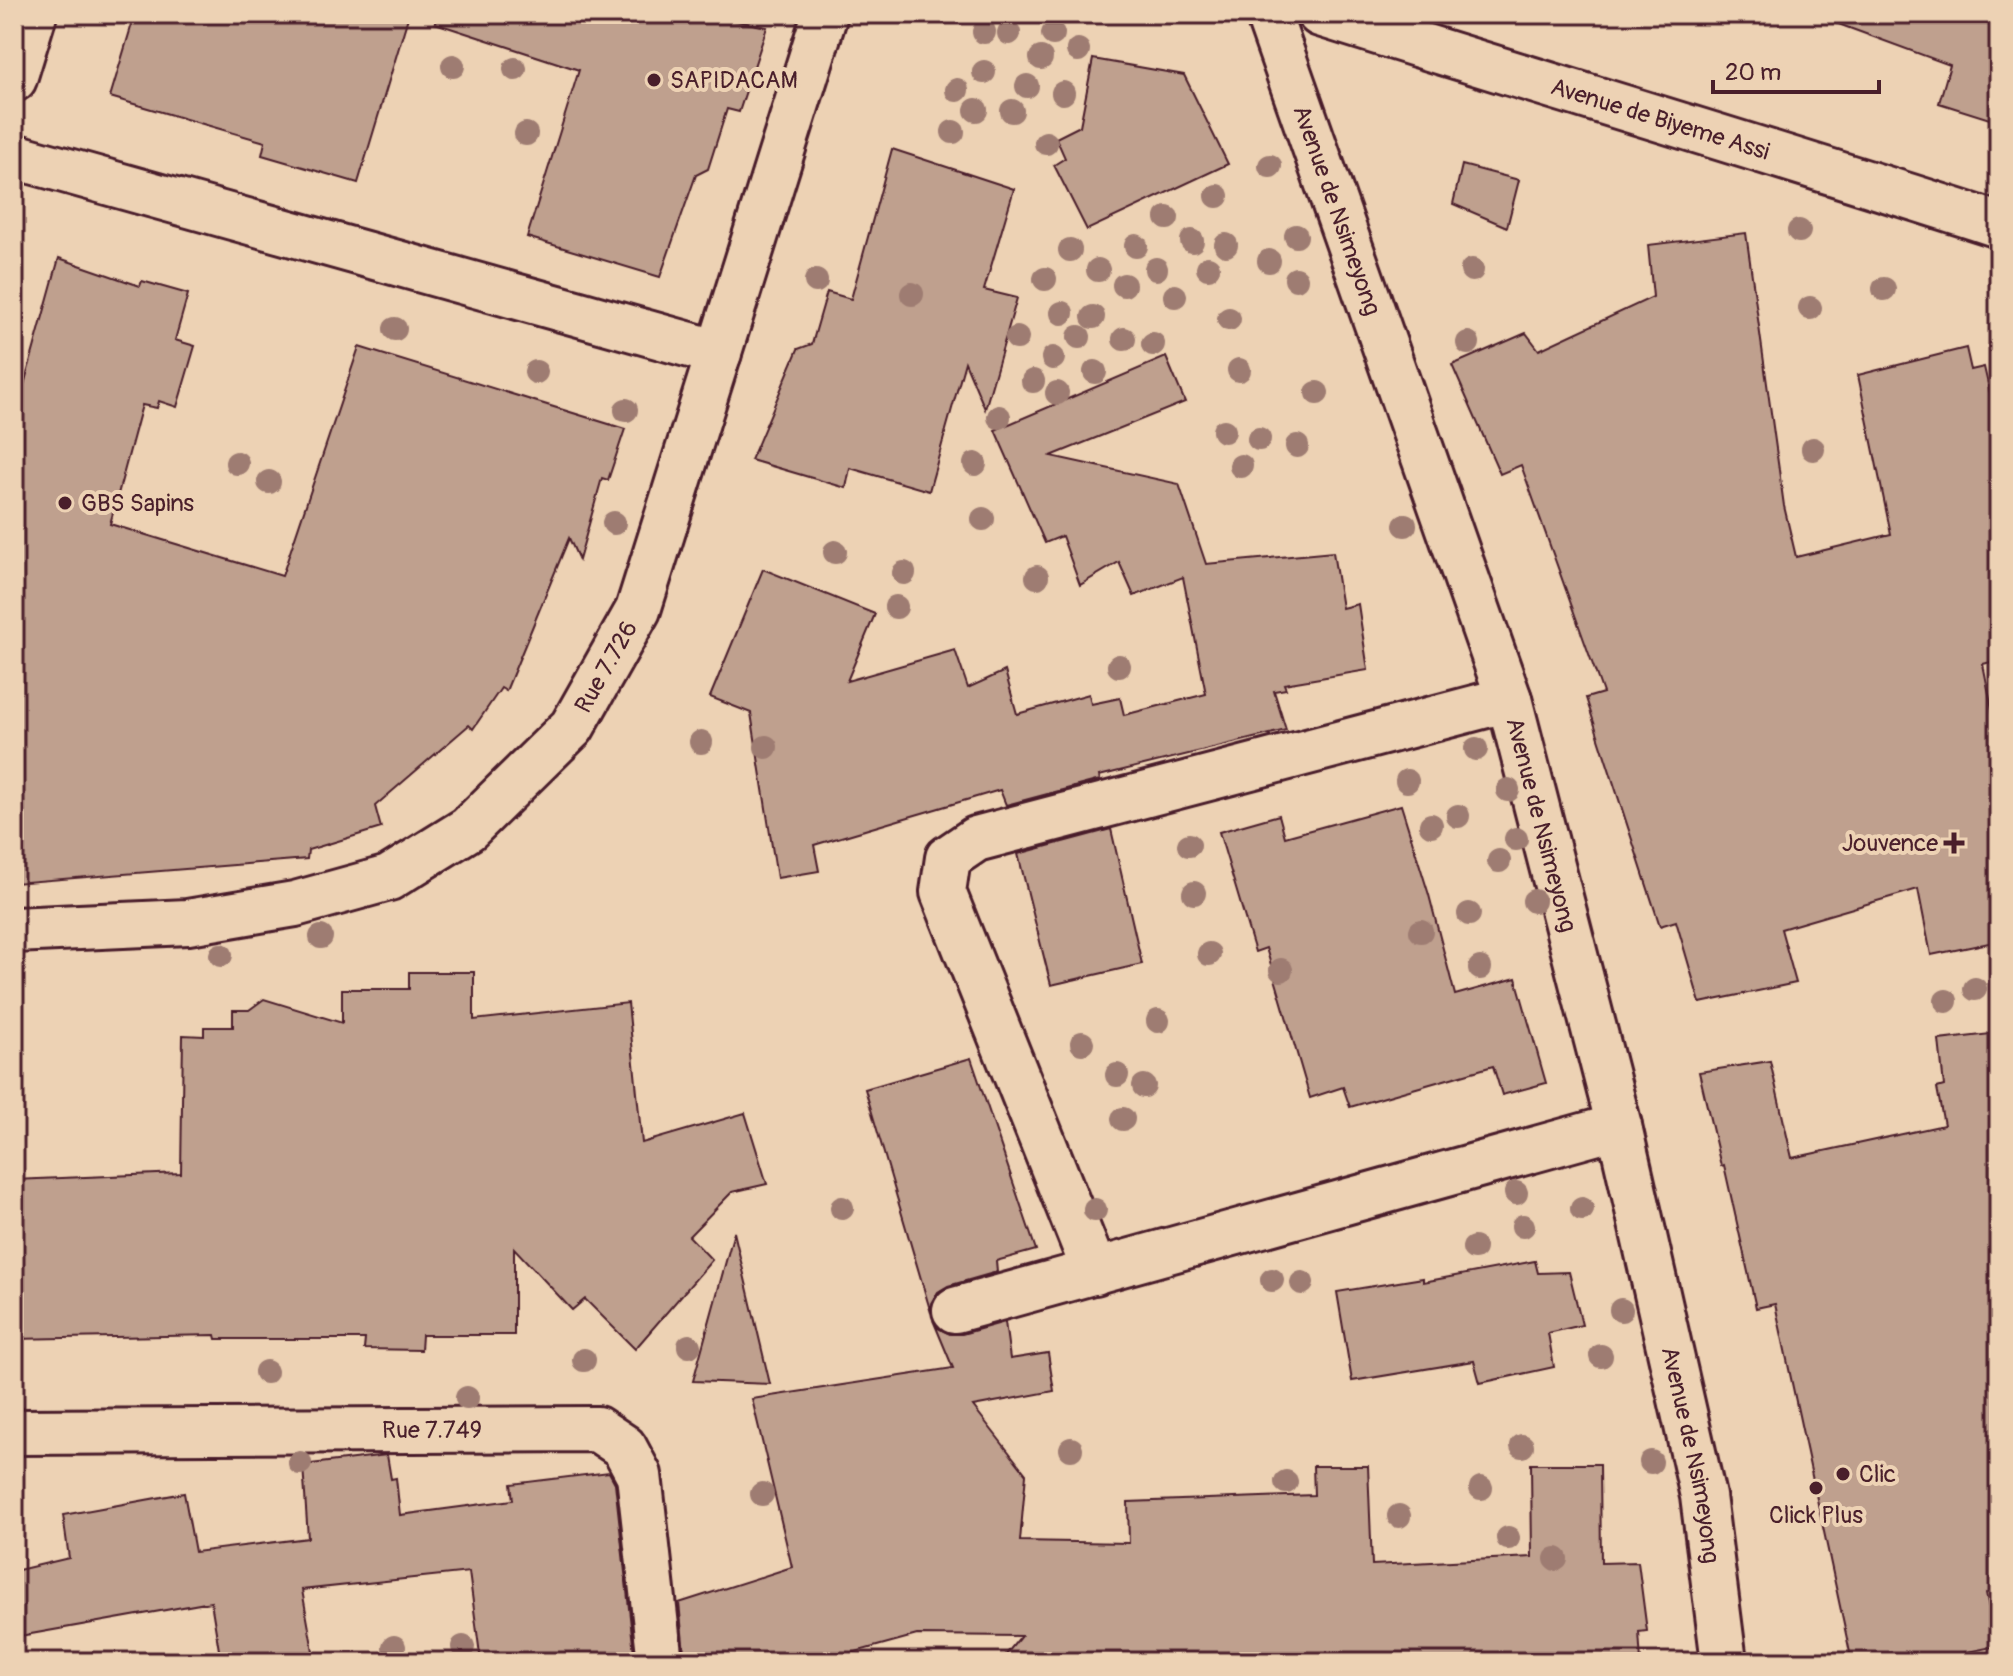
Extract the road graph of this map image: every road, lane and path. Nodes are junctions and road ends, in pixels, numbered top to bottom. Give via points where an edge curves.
1 (34, 14) edge
2 (825, 14) edge
3 (1268, 14) edge
4 (1320, 14) edge
5 (14, 79) edge
6 (14, 156) edge
7 (1999, 225) edge
8 (719, 353) junction
9 (1509, 699) junction
10 (14, 930) edge
11 (1619, 1126) junction
12 (1095, 1272) junction
13 (955, 1310) dead end
14 (14, 1432) edge
15 (660, 1662) edge
16 (1724, 1662) edge

1 - 5 street
2 - 8 street, Rue 7.726
3 - 9 street, Avenue de Nsimeyong
4 - 7 street, Avenue de Biyeme Assi
6 - 8 street
8 - 10 street, Rue 7.726 via 638,610 572,727 468,829 389,878 295,904 188,922
9 - 11 street, Avenue de Nsimeyong
9 - 12 street via 976,839 948,858 943,892
11 - 12 street
11 - 16 street, Avenue de Nsimeyong via 1703,1496
12 - 13 street
14 - 15 street, Rue 7.749 via 597,1429 624,1447 639,1475

